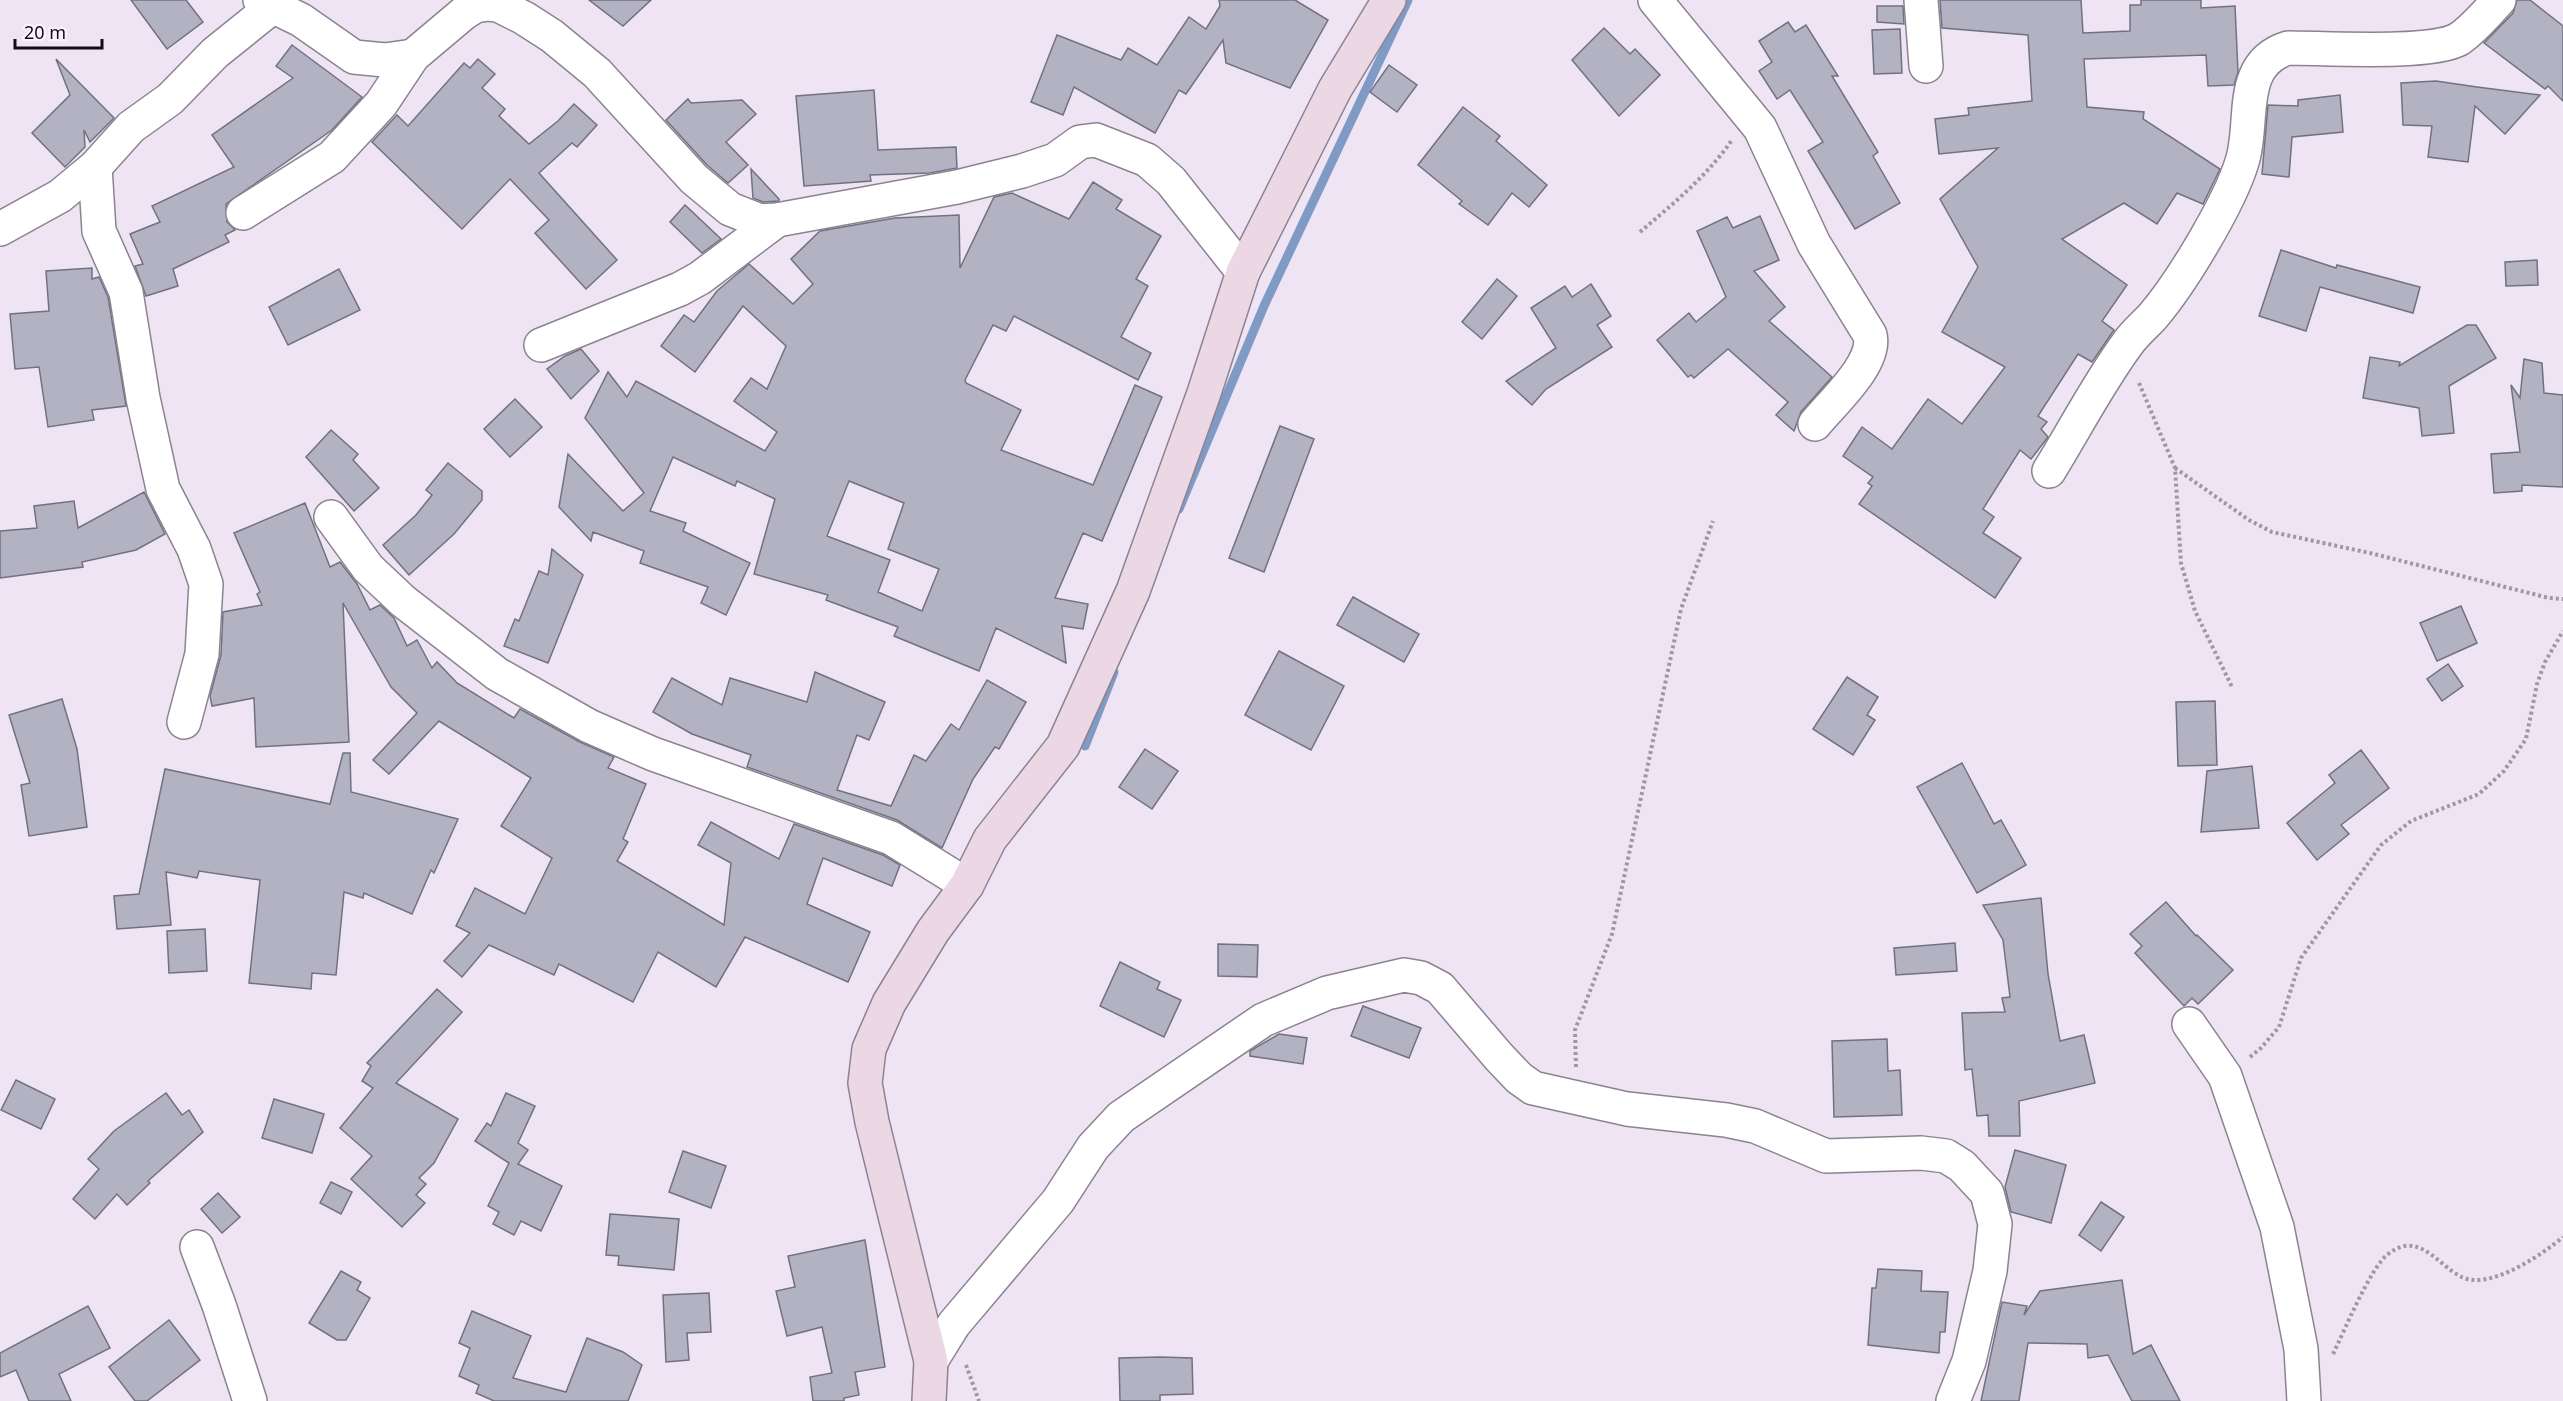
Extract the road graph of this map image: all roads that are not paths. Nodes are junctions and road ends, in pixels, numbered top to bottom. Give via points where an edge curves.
1 (1389, 0) edge
2 (1655, 0) edge
3 (1921, 0) edge
4 (2499, 0) edge
5 (266, 4) edge
6 (413, 56) junction
7 (1926, 66) dead end
8 (95, 167) junction
9 (243, 213) dead end
10 (6, 216) edge
11 (777, 220) junction
12 (1243, 272) junction
13 (541, 345) dead end
14 (1815, 424) dead end
15 (2049, 471) dead end
16 (331, 517) dead end
17 (183, 723) dead end
18 (967, 885) junction
19 (2189, 1023) dead end
20 (197, 1247) dead end
21 (932, 1361) junction
22 (250, 1401) edge
23 (929, 1401) edge
24 (1953, 1401) edge
25 (2304, 1401) edge

1 - 12 street via 1335,89
2 - 14 street via 1760,128 1814,244 1870,335 1873,345 1869,359
3 - 7 street
4 - 15 street via 2458,39 2439,46 2288,48 2265,60 2253,81 2247,142 2229,192 2188,266 2154,315 2128,342
5 - 6 street via 301,20 354,57 385,60
5 - 8 street via 170,99 131,127
6 - 9 street via 381,104 332,157
6 - 11 street via 475,6 498,5 552,36 597,73 694,179 730,209 760,221
8 - 10 street via 60,196
8 - 17 street via 99,231 126,292 163,489 194,549 206,585 202,654
11 - 12 street via 1022,171 1055,160 1080,142 1096,140 1147,160 1171,181
11 - 13 street via 680,289
12 - 18 street via 1133,591 1063,746 990,838
16 - 18 street via 368,568 403,601 507,680 589,726 653,754 891,838
18 - 21 street via 889,1003 869,1049 865,1083
19 - 25 street via 2225,1076 2277,1227 2301,1349
20 - 22 street
21 - 23 street
21 - 24 street via 954,1324 1058,1201 1092,1146 1121,1117 1263,1020 1327,993 1404,975 1440,988 1519,1078 1533,1088 1627,1109 1755,1126 1826,1156 1921,1153 1946,1156 1962,1166 1987,1193 1995,1224 1990,1271 1968,1361

